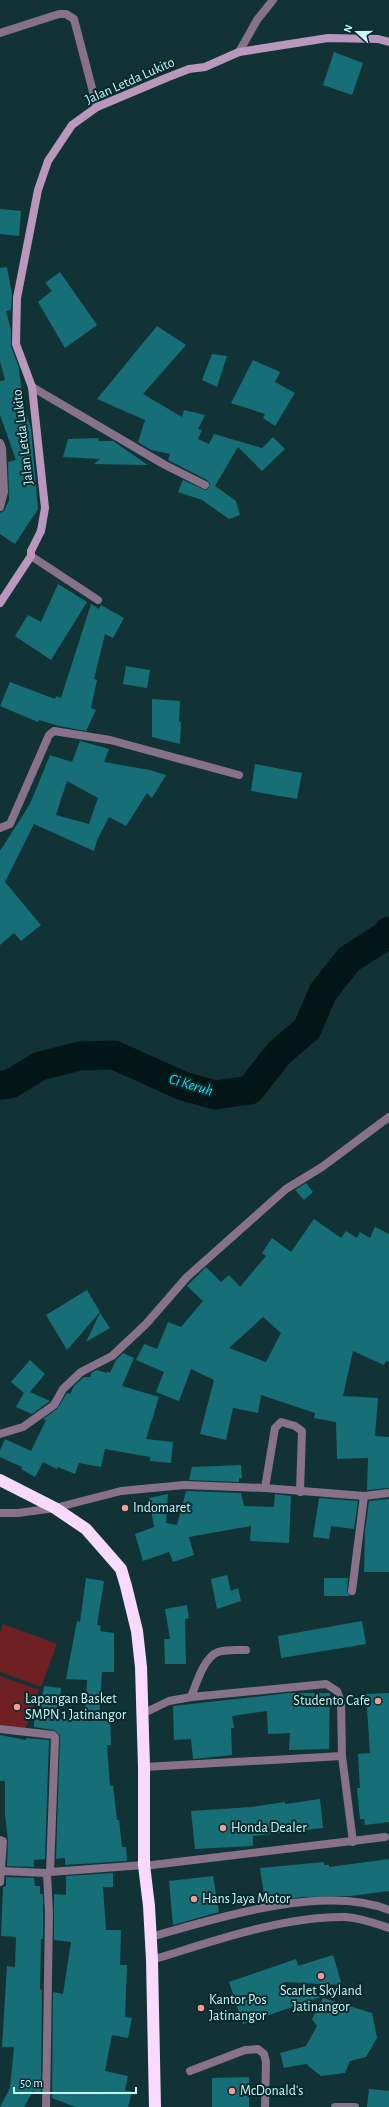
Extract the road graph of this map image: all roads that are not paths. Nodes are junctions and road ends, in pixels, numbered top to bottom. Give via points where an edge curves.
1 (273, 0) edge
2 (0, 33) edge
3 (389, 42) edge
4 (239, 52) junction
5 (97, 107) junction
6 (32, 387) junction
7 (0, 443) edge
8 (205, 485) dead end
9 (0, 507) edge
10 (31, 556) junction
11 (98, 600) dead end
12 (0, 603) edge
13 (238, 775) dead end
14 (0, 828) edge
15 (389, 1117) edge
16 (0, 1434) edge
17 (0, 1480) edge
18 (264, 1488) junction
19 (300, 1492) junction
20 (389, 1493) edge
21 (364, 1496) junction
22 (55, 1508) junction
23 (0, 1513) edge
24 (352, 1591) dead end
25 (246, 1650) dead end
26 (191, 1697) junction
27 (142, 1714) junction
28 (0, 1729) edge
29 (342, 1756) junction
30 (144, 1767) junction
31 (385, 1837) dead end
32 (0, 1840) edge
33 (353, 1842) junction
34 (144, 1866) junction
35 (1, 1871) junction
36 (49, 1872) junction
37 (0, 1882) edge
38 (389, 1910) edge
39 (389, 1928) edge
40 (151, 1937) junction
41 (152, 1960) junction
42 (190, 2071) dead end
43 (46, 2107) edge
44 (154, 2107) edge
45 (265, 2107) edge
46 (335, 2107) edge
47 (355, 2107) edge

1 - 4 street via 257,20
2 - 5 street via 59,14 66,14 74,19
3 - 4 street, Jalan Letda Lukito via 328,38
4 - 5 street, Jalan Letda Lukito via 205,67 189,69
5 - 6 street, Jalan Letda Lukito via 72,125 48,161 38,190 17,298 16,344
6 - 8 street via 165,465
6 - 10 street, Jalan Letda Lukito via 45,508 41,531
7 - 9 street via 4,492
10 - 11 street
10 - 12 street, Jalan Letda Lukito
13 - 14 street via 110,740 54,731 49,735 10,824
15 - 16 street via 322,1167 286,1189 187,1277 146,1324 112,1356 81,1372 63,1390 54,1405 23,1427
17 - 22 highway
18 - 19 street
18 - 19 street via 275,1428 281,1422 302,1431
18 - 22 street via 148,1488 121,1491
19 - 21 street
20 - 21 street
21 - 24 street
22 - 23 street
22 - 27 highway via 86,1529 121,1569 137,1631
25 - 26 street via 218,1652 212,1655 200,1673
26 - 27 street via 169,1701
26 - 29 street via 326,1684 337,1691 342,1702
27 - 30 highway
28 - 36 street via 55,1737
29 - 30 street
29 - 33 street
30 - 34 highway
31 - 33 street
32 - 35 street via 3,1841
33 - 34 street
34 - 36 street
34 - 40 highway
35 - 36 street
35 - 37 street
36 - 43 street
38 - 40 street via 344,1902 306,1902 280,1905 195,1924
39 - 41 street via 346,1917 321,1918 265,1927
40 - 41 highway
41 - 44 highway
42 - 45 street via 245,2050 258,2049 264,2054 266,2062
46 - 47 street

